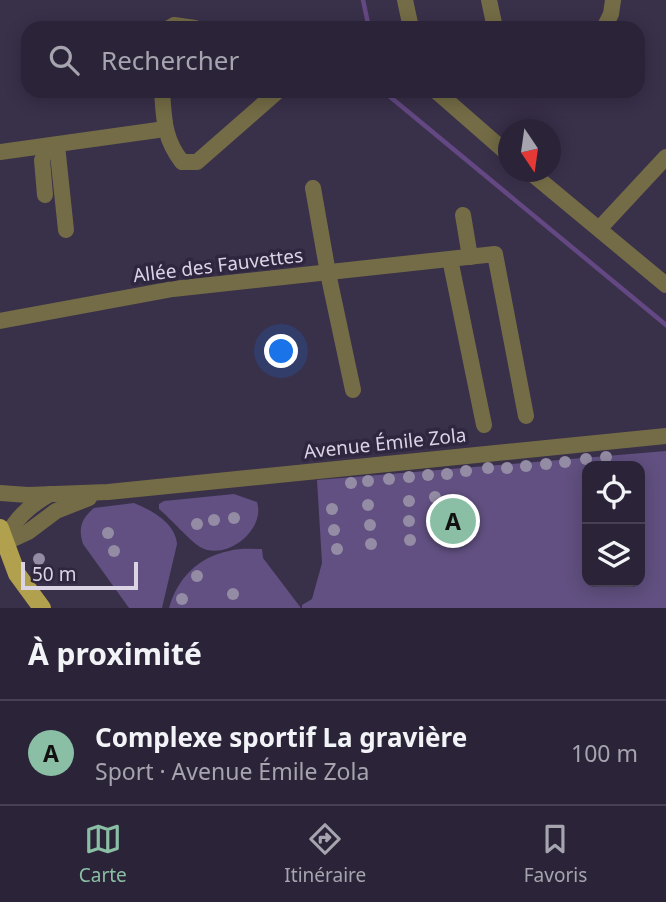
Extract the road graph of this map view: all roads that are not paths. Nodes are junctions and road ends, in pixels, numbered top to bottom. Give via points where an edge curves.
1 (405, 0) edge
2 (489, 0) edge
3 (613, 0) edge
4 (410, 21) edge
5 (494, 21) edge
6 (608, 21) edge
7 (163, 98) edge
8 (270, 98) edge
9 (444, 98) edge
10 (165, 129) junction
11 (498, 145) edge
12 (52, 146) junction
13 (0, 152) edge
14 (666, 157) edge
15 (542, 182) edge
16 (313, 188) dead end
17 (46, 195) dead end
18 (463, 215) dead end
19 (599, 229) junction
20 (66, 230) dead end
21 (470, 257) junction
22 (446, 260) junction
23 (328, 273) junction
24 (666, 285) edge
25 (0, 321) edge
26 (353, 390) dead end
27 (526, 416) dead end
28 (484, 425) dead end
29 (666, 436) edge
30 (108, 492) junction
31 (0, 493) edge
32 (50, 494) junction
33 (1, 538) edge
34 (42, 608) edge

1 - 4 street
2 - 5 street
3 - 6 street
7 - 10 street
8 - 10 street via 197,162 182,162 171,149
9 - 11 street
10 - 12 street
12 - 13 street
12 - 17 street via 42,160
12 - 20 street
14 - 19 street
15 - 19 street
16 - 23 street
18 - 21 street
19 - 24 street
21 - 22 street, Allée des Fauvettes
21 - 27 street, Allée des Fauvettes via 495,254
22 - 23 street, Allée des Fauvettes
22 - 28 street
23 - 25 street, Allée des Fauvettes via 173,289
23 - 26 street
29 - 30 street, Avenue Émile Zola
30 - 32 street, Avenue Émile Zola
30 - 33 street, Avenue Émile Zola via 68,505 28,532
31 - 32 street, Avenue Émile Zola
32 - 33 street via 19,517
33 - 34 main road via 17,574

